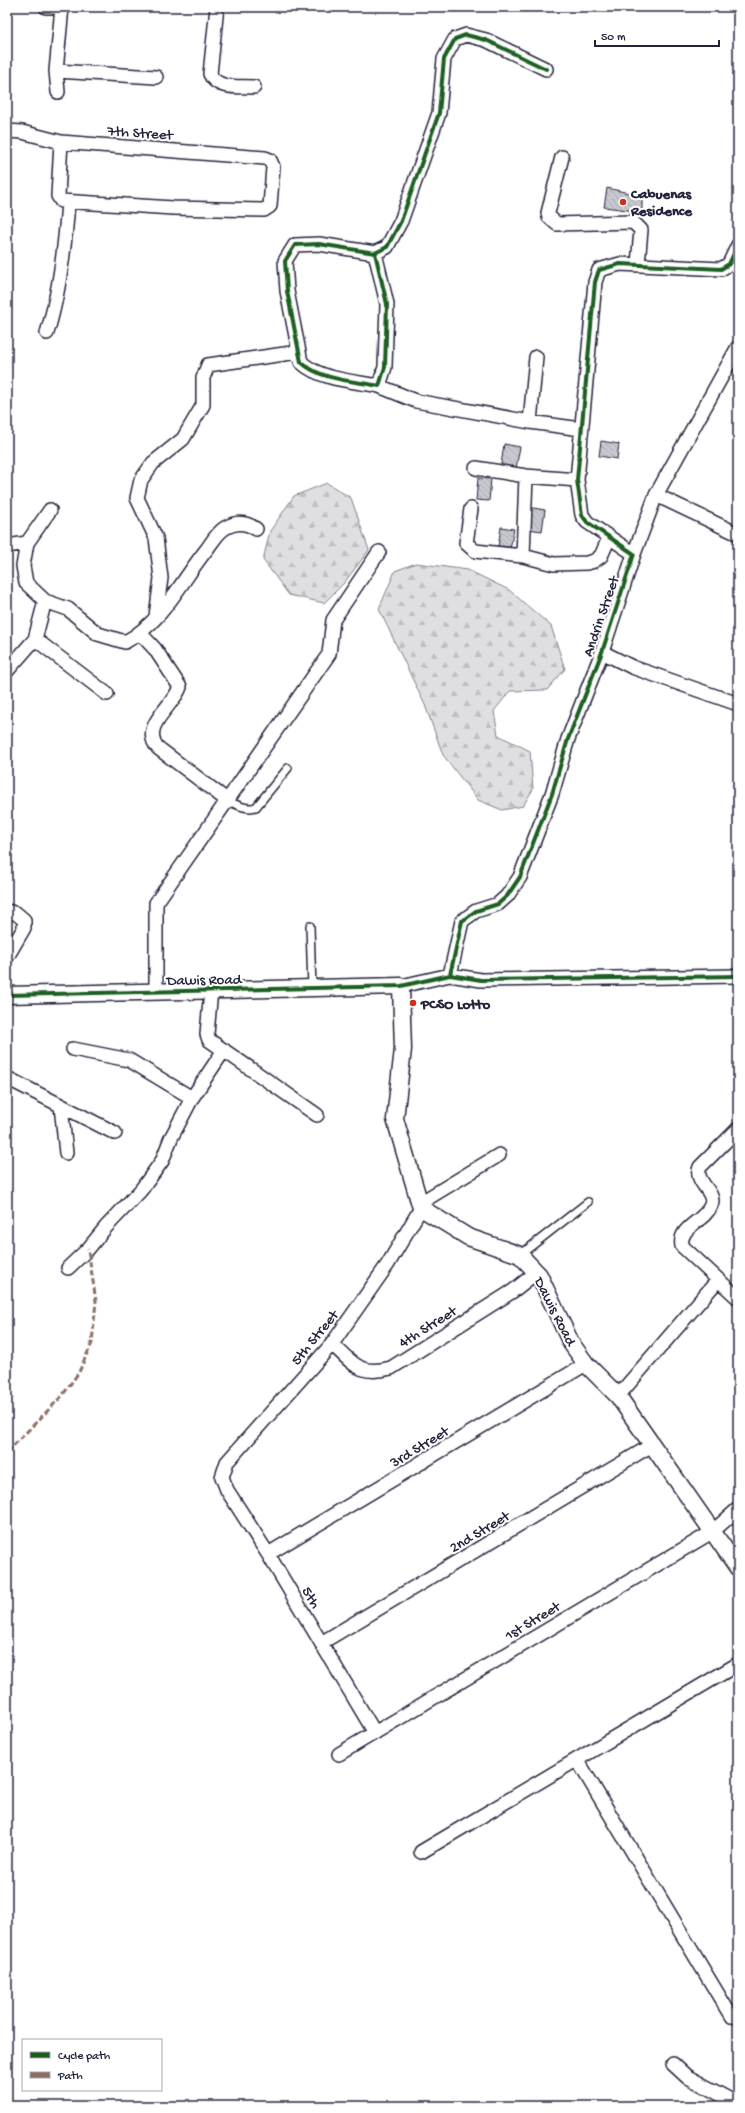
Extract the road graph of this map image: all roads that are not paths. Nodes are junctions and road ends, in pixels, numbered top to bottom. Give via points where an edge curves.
1 (46, 7) edge
2 (62, 7) edge
3 (217, 7) edge
4 (546, 69) dead end
5 (56, 71) junction
6 (156, 77) dead end
7 (254, 87) dead end
8 (58, 92) dead end
9 (7, 131) edge
10 (61, 142) junction
11 (562, 157) dead end
12 (68, 202) junction
13 (738, 245) edge
14 (375, 254) junction
15 (638, 264) junction
16 (46, 334) dead end
17 (738, 347) edge
18 (298, 352) junction
19 (536, 357) dead end
20 (379, 386) junction
21 (530, 422) junction
22 (580, 429) junction
23 (476, 468) dead end
24 (526, 476) junction
25 (578, 480) junction
26 (656, 495) junction
27 (471, 509) dead end
28 (50, 510) dead end
29 (256, 529) dead end
30 (738, 534) edge
31 (609, 538) junction
32 (27, 543) junction
33 (7, 546) edge
34 (379, 552) dead end
35 (634, 554) junction
36 (523, 556) junction
37 (45, 601) junction
38 (156, 616) junction
39 (140, 633) junction
40 (35, 639) junction
41 (602, 652) junction
42 (7, 671) edge
43 (107, 694) dead end
44 (738, 704) edge
45 (288, 768) dead end
46 (228, 801) junction
47 (7, 911) edge
48 (310, 926) dead end
49 (7, 957) edge
50 (450, 975) junction
51 (738, 976) edge
52 (401, 986) junction
53 (312, 988) junction
54 (211, 990) junction
55 (156, 992) junction
56 (7, 995) edge
57 (73, 1049) dead end
58 (224, 1050) junction
59 (7, 1078) edge
60 (192, 1098) junction
61 (61, 1106) junction
62 (317, 1115) dead end
63 (738, 1129) edge
64 (115, 1133) dead end
65 (66, 1153) dead end
66 (499, 1155) dead end
67 (588, 1202) dead end
68 (421, 1205) junction
69 (520, 1256) junction
70 (68, 1268) dead end
71 (537, 1272) junction
72 (718, 1280) junction
73 (738, 1298) edge
74 (332, 1344) junction
75 (586, 1364) junction
76 (618, 1396) junction
77 (652, 1445) junction
78 (222, 1477) joint
79 (738, 1509) edge
80 (712, 1532) junction
81 (268, 1554) junction
82 (738, 1568) edge
83 (321, 1643) junction
84 (738, 1664) edge
85 (375, 1733) junction
86 (339, 1754) dead end
87 (578, 1761) junction
88 (421, 1852) dead end
89 (731, 2016) dead end
90 (673, 2064) dead end
91 (738, 2104) edge

1 - 2 street
2 - 5 street
3 - 7 street via 210,74 213,81 220,85
4 - 14 street via 486,40 466,35 455,39 444,59 439,114 401,222 387,248
5 - 6 street
5 - 8 street
9 - 10 street, 7th Street via 22,132
10 - 12 street via 58,196 61,201
10 - 12 street, 7th Street via 265,158 270,160 273,167 272,199 270,206 264,210
11 - 15 street via 549,217 557,224 633,222 641,230
12 - 16 street via 65,253
13 - 15 street via 730,264 721,269
14 - 18 street via 319,244 295,245 285,261
14 - 20 street via 387,304 385,367
15 - 22 street via 620,264 599,270 595,282
17 - 26 street, Andrin Street
18 - 20 street via 301,362 316,372
18 - 38 street via 208,365 203,378 203,405 183,439 153,463 141,480 137,498 156,538 161,578
19 - 21 street
20 - 21 street via 416,401
21 - 22 street
22 - 25 street
23 - 24 street
24 - 25 street
24 - 36 street
25 - 31 street via 582,515 587,522
26 - 30 street
26 - 35 street, Andrin Street
27 - 36 street via 466,543 471,548 475,551
28 - 32 street
29 - 38 street via 247,524 236,523 224,528 170,602
31 - 35 street
31 - 36 street via 601,556 586,563 554,564
32 - 33 street
32 - 37 street via 23,566 26,584
34 - 46 street via 333,620 329,654
35 - 41 street, Andrin Street
37 - 39 street via 68,609 98,634 125,642
37 - 40 street
38 - 39 street
39 - 46 street via 155,649 180,687 178,694 160,714 152,735 153,743
40 - 42 street
40 - 43 street
41 - 44 street via 632,667
41 - 50 street, Andrin Street via 568,739 552,794 520,878 498,904 476,911 462,921
45 - 46 lane via 256,807 243,807
46 - 55 street via 156,903
47 - 49 street via 18,914 24,920 24,928
48 - 53 lane
50 - 51 street via 481,980
50 - 52 street
52 - 53 street, Dawis Road
52 - 68 street via 402,1049 395,1119
53 - 54 street, Dawis Road
54 - 55 street, Dawis Road
54 - 58 street via 207,1034 209,1040
55 - 56 street, Dawis Road
57 - 60 street via 128,1060
58 - 60 street
58 - 62 street
59 - 61 street
60 - 70 street via 162,1161 141,1190
61 - 64 street
61 - 65 street
63 - 72 street via 697,1172 712,1204 709,1211 683,1234 681,1239 682,1246
66 - 68 street
67 - 69 lane
68 - 69 street, Dawis Road via 468,1237
68 - 74 street, 5th Street via 388,1264
69 - 71 street, Dawis Road
71 - 74 street, 4th Street via 391,1368 374,1372 358,1367
71 - 75 street, Dawis Road via 571,1343
72 - 73 street
72 - 76 street
74 - 78 street, 5th Street via 227,1462
75 - 76 street, Dawis Road
75 - 81 street, 3rd Street
76 - 77 street, Dawis Road
77 - 80 street, Dawis Road
77 - 83 street, 2nd Street
78 - 81 street, 5th via 227,1490
79 - 80 street, 1st Street
80 - 82 street, Dawis Road
80 - 85 street, 1st Street
81 - 83 street, 5th
83 - 85 street, 5th
84 - 87 street
85 - 86 street, 1st Street
87 - 88 street
87 - 89 street
90 - 91 street via 686,2076

